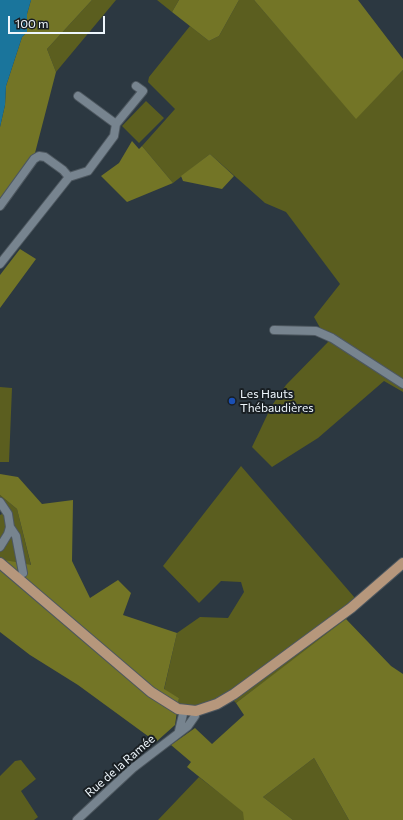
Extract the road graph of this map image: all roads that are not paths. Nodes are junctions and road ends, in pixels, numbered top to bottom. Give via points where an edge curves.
1 (136, 86) dead end
2 (78, 96) dead end
3 (116, 124) junction
4 (69, 177) junction
5 (0, 206) edge
6 (0, 264) edge
7 (274, 330) dead end
8 (403, 384) edge
9 (0, 502) edge
10 (10, 527) junction
11 (0, 547) edge
12 (0, 563) edge
13 (403, 563) edge
14 (23, 573) dead end
15 (184, 710) junction
16 (196, 711) junction
17 (179, 731) junction
18 (77, 820) edge

1 - 3 street via 143,92
2 - 3 street
3 - 4 street via 114,136 88,171
4 - 5 street via 45,157 34,158
4 - 6 street
7 - 8 street via 316,331 332,338
9 - 10 street via 8,514
10 - 11 street
10 - 14 street via 16,536
12 - 15 main road via 151,692
13 - 16 main road via 351,608 234,694 217,704
15 - 16 main road
15 - 17 street
16 - 17 street, Rue de la Ramée via 188,726
17 - 18 street, Rue de la Ramée via 133,768

